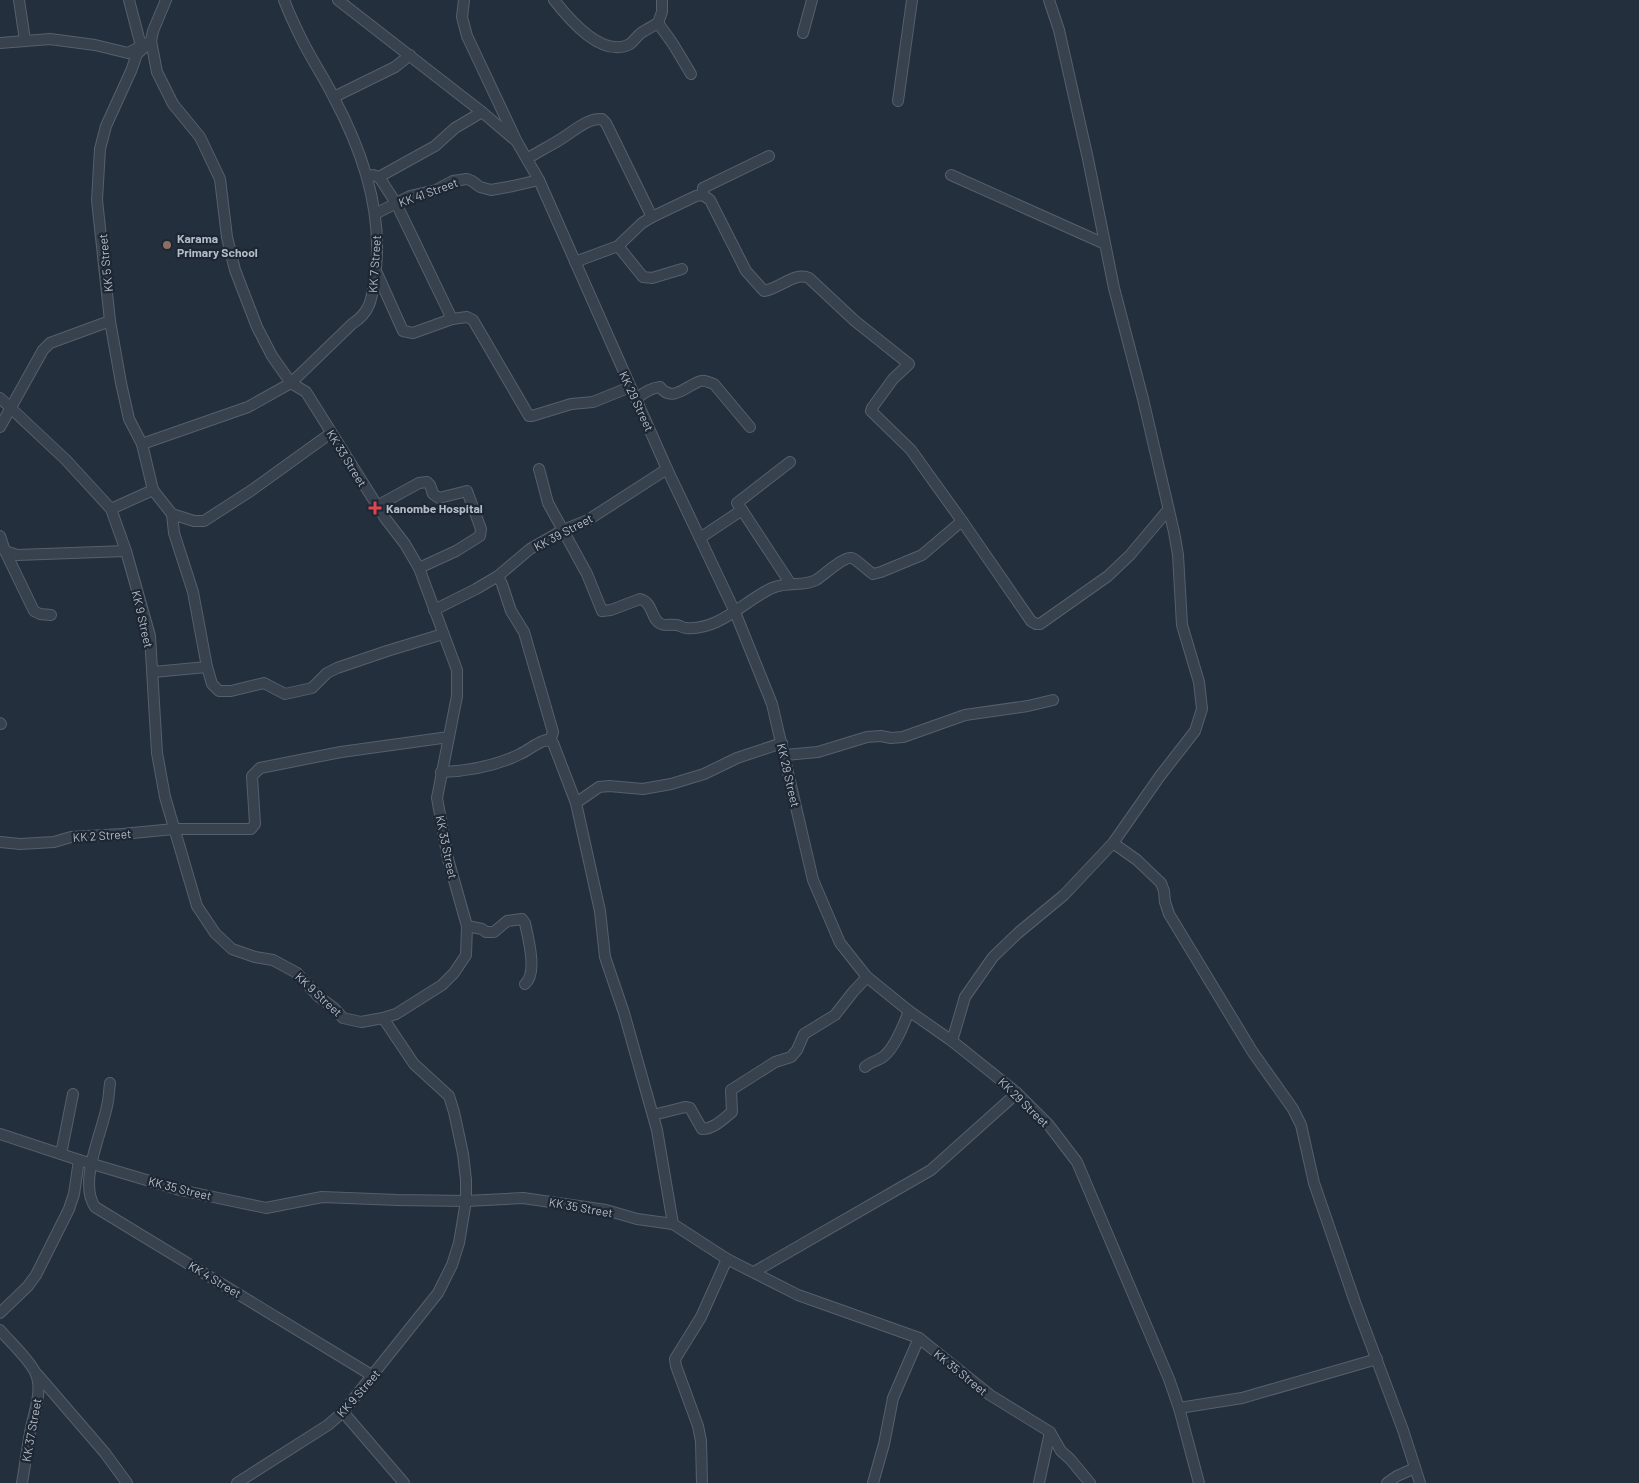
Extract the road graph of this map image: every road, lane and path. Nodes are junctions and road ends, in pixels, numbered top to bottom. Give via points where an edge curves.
1 (19, 0) edge
2 (128, 0) edge
3 (166, 0) edge
4 (284, 0) edge
5 (464, 0) edge
6 (554, 0) edge
7 (662, 0) edge
8 (812, 0) edge
9 (912, 0) edge
10 (1049, 0) edge
11 (342, 1) edge
12 (658, 23) junction
13 (803, 33) dead end
14 (25, 40) junction
15 (151, 41) junction
16 (0, 43) edge
17 (142, 46) junction
18 (410, 55) junction
19 (691, 74) dead end
20 (334, 97) junction
21 (898, 101) dead end
22 (482, 112) junction
23 (517, 142) junction
24 (769, 156) dead end
25 (527, 159) junction
26 (367, 173) junction
27 (952, 175) dead end
28 (379, 177) junction
29 (539, 180) junction
30 (702, 195) junction
31 (396, 204) junction
32 (375, 214) junction
33 (652, 217) junction
34 (1105, 244) junction
35 (618, 246) junction
36 (576, 262) junction
37 (682, 269) dead end
38 (376, 270) junction
39 (452, 319) junction
40 (110, 321) junction
41 (291, 383) junction
42 (630, 387) junction
43 (0, 398) edge
44 (636, 399) junction
45 (11, 409) junction
46 (0, 427) edge
47 (750, 427) dead end
48 (331, 433) junction
49 (142, 444) junction
50 (790, 462) dead end
51 (539, 469) dead end
52 (667, 469) junction
53 (153, 490) junction
54 (377, 506) junction
55 (111, 509) junction
56 (742, 510) junction
57 (1168, 510) junction
58 (172, 514) junction
59 (962, 521) junction
60 (563, 530) junction
61 (0, 536) edge
62 (700, 538) junction
63 (5, 551) junction
64 (126, 551) junction
65 (419, 568) junction
66 (498, 576) junction
67 (790, 583) junction
68 (434, 610) junction
69 (735, 612) junction
70 (51, 615) dead end
71 (443, 634) junction
72 (207, 667) junction
73 (153, 672) junction
74 (1053, 700) dead end
75 (449, 737) junction
76 (550, 741) junction
77 (782, 744) junction
78 (785, 755) junction
79 (441, 772) junction
80 (576, 803) junction
81 (174, 829) junction
82 (0, 842) edge
83 (1113, 843) junction
84 (467, 926) junction
85 (867, 977) junction
86 (525, 984) dead end
87 (909, 1010) junction
88 (384, 1018) junction
89 (952, 1041) junction
90 (865, 1067) dead end
91 (110, 1083) dead end
92 (1017, 1093) junction
93 (74, 1094) dead end
94 (653, 1115) junction
95 (0, 1134) edge
96 (61, 1154) junction
97 (79, 1160) junction
98 (90, 1164) junction
99 (466, 1201) junction
100 (673, 1224) junction
101 (727, 1259) junction
102 (754, 1272) junction
103 (0, 1313) edge
104 (0, 1330) edge
105 (919, 1338) junction
106 (1377, 1359) junction
107 (35, 1372) junction
108 (373, 1376) junction
109 (1179, 1408) junction
110 (343, 1412) junction
111 (1050, 1432) junction
112 (1415, 1468) junction
113 (22, 1483) edge
114 (127, 1483) edge
115 (237, 1483) edge
116 (404, 1483) edge
117 (702, 1483) edge
118 (873, 1483) edge
119 (1039, 1483) edge
120 (1090, 1483) edge
121 (1199, 1483) edge
122 (1387, 1483) edge
123 (1420, 1483) edge

1 - 14 street
2 - 17 street
3 - 15 street, KK 5 Street
4 - 20 street, KK 7 Street via 301,39
5 - 23 street, KK 29 Street via 462,17 467,36
6 - 12 street via 570,20 607,47 629,44
7 - 12 street
8 - 13 street
9 - 21 street
10 - 34 street via 1059,30
11 - 18 street
12 - 19 street
14 - 16 street
14 - 17 street via 50,39 128,53
15 - 17 street
15 - 40 street, KK 5 Street via 137,54 106,126 100,149 97,200
15 - 41 street, KK 33 Street via 158,72 173,104 200,137 220,179 235,270 257,327
18 - 20 street via 395,67
18 - 22 street
20 - 26 street, KK 7 Street
22 - 23 street
22 - 28 street via 455,128 434,146
23 - 25 street, KK 29 Street
24 - 30 street via 703,188
25 - 29 street, KK 29 Street
25 - 33 street via 577,127 602,119
26 - 28 street
26 - 32 street, KK 7 Street
27 - 34 street
28 - 31 street
29 - 31 street, KK 41 Street via 492,190 467,179 410,196
29 - 36 street, KK 29 Street
30 - 33 street
30 - 59 street via 710,200 746,271 764,291 796,276 810,278 855,321 909,364 893,379 871,411 911,450
31 - 32 street, KK 41 Street
31 - 39 street
32 - 38 street, KK 7 Street
33 - 35 street
34 - 57 street
35 - 36 street
35 - 37 street via 643,277 652,278
36 - 42 street, KK 29 Street
38 - 39 street via 403,331 412,333
38 - 41 street, KK 7 Street via 372,298 363,317
39 - 42 street via 467,317 473,320 530,416 575,403 593,402
40 - 45 street via 50,343
40 - 49 street, KK 5 Street via 129,419
41 - 48 street, KK 33 Street via 306,392
41 - 49 street, KK 7 Street via 248,407
42 - 44 street, KK 29 Street
43 - 45 street, KK 9 Street
44 - 47 street via 656,387 671,394 702,381 714,384
44 - 52 street, KK 29 Street
45 - 46 street
45 - 55 street, KK 9 Street via 66,460
48 - 54 street, KK 33 Street
48 - 58 street via 204,520
49 - 53 street, KK 5 Street
50 - 56 street via 737,503
51 - 60 street via 548,503
52 - 60 street, KK 39 Street via 588,520
52 - 62 street, KK 29 Street
53 - 55 street
53 - 58 street
54 - 65 street, KK 33 Street
54 - 65 street via 419,483 427,482 439,498 467,491 481,529 480,536
55 - 64 street, KK 9 Street
56 - 62 street
56 - 67 street
57 - 59 street via 1108,576 1040,624 1031,621
57 - 83 street via 1178,555 1182,624 1199,682 1202,710 1195,732
58 - 72 street via 174,533 193,592
59 - 67 street via 922,555 881,572 873,574 850,558 816,580 804,584
60 - 66 street, KK 39 Street via 530,549
60 - 69 street via 587,574 602,611 640,598 661,624 694,629
61 - 63 street
62 - 69 street, KK 29 Street
63 - 64 street via 17,555
63 - 70 street via 34,611
64 - 73 street, KK 9 Street via 150,636
65 - 68 street, KK 33 Street
66 - 68 street, KK 39 Street
66 - 76 street via 530,650 553,732
67 - 69 street via 774,587
68 - 71 street, KK 33 Street
69 - 77 street, KK 29 Street via 772,704
71 - 72 street via 337,668 327,672 312,688 285,694 264,683 219,691 212,684
71 - 75 street, KK 33 Street via 457,670 457,696
72 - 73 street
73 - 81 street, KK 9 Street via 157,753
74 - 78 street via 965,715 903,737 868,737 818,752
75 - 79 street, KK 33 Street
75 - 81 street, KK 2 Street via 341,752 260,768 252,776 254,828
76 - 79 street via 542,741 520,755 480,768
76 - 80 street
77 - 78 street, KK 29 Street
77 - 80 street via 670,784 643,788 599,787
78 - 85 street, KK 29 Street via 813,880 840,943
79 - 84 street, KK 33 Street via 437,798 448,859
80 - 94 street via 600,911 605,957
81 - 82 street, KK 2 Street via 71,837 54,842
81 - 88 street, KK 9 Street via 197,906 226,944 232,949 273,960 297,973 343,1018 361,1022
83 - 89 street via 1064,895 993,957 965,997
83 - 106 street via 1161,883 1169,914 1301,1125 1314,1183
84 - 86 street via 494,932 507,921 522,919 526,923 532,969
84 - 88 street, KK 33 Street via 466,955 454,973 442,985
85 - 87 street, KK 29 Street
85 - 94 street via 835,1015 804,1034 791,1057 775,1062 731,1090 732,1112 709,1129 702,1129 690,1108
87 - 89 street, KK 29 Street
87 - 90 street via 904,1025 887,1052
88 - 99 street, KK 9 Street via 414,1064 449,1096 463,1154
89 - 92 street, KK 29 Street
91 - 98 street, KK 4 Street via 108,1105
92 - 102 street via 932,1170
92 - 109 street, KK 29 Street via 1048,1124 1077,1162
93 - 96 street
94 - 100 street
95 - 96 street, KK 35 Street
96 - 97 street, KK 35 Street
97 - 98 street, KK 35 Street
97 - 103 street via 69,1209 36,1275
98 - 99 street, KK 35 Street via 180,1190 266,1208 322,1197
98 - 108 street, KK 4 Street via 90,1198 100,1212
99 - 100 street, KK 35 Street via 523,1198
99 - 108 street, KK 9 Street via 455,1258 438,1293
100 - 101 street, KK 35 Street
101 - 102 street, KK 35 Street
101 - 117 street via 701,1317 675,1358 698,1426
102 - 105 street, KK 35 Street via 798,1295
104 - 107 street
105 - 111 street, KK 35 Street via 990,1395
105 - 118 street via 893,1398
106 - 109 street via 1242,1398
106 - 112 street
107 - 113 street, KK 37 Street via 38,1395
107 - 114 street
108 - 110 street, KK 9 Street
109 - 121 street, KK 29 Street
110 - 115 street, KK 9 Street
110 - 116 street
111 - 119 street
111 - 120 street, KK 35 Street via 1061,1451
112 - 122 street
112 - 123 street

